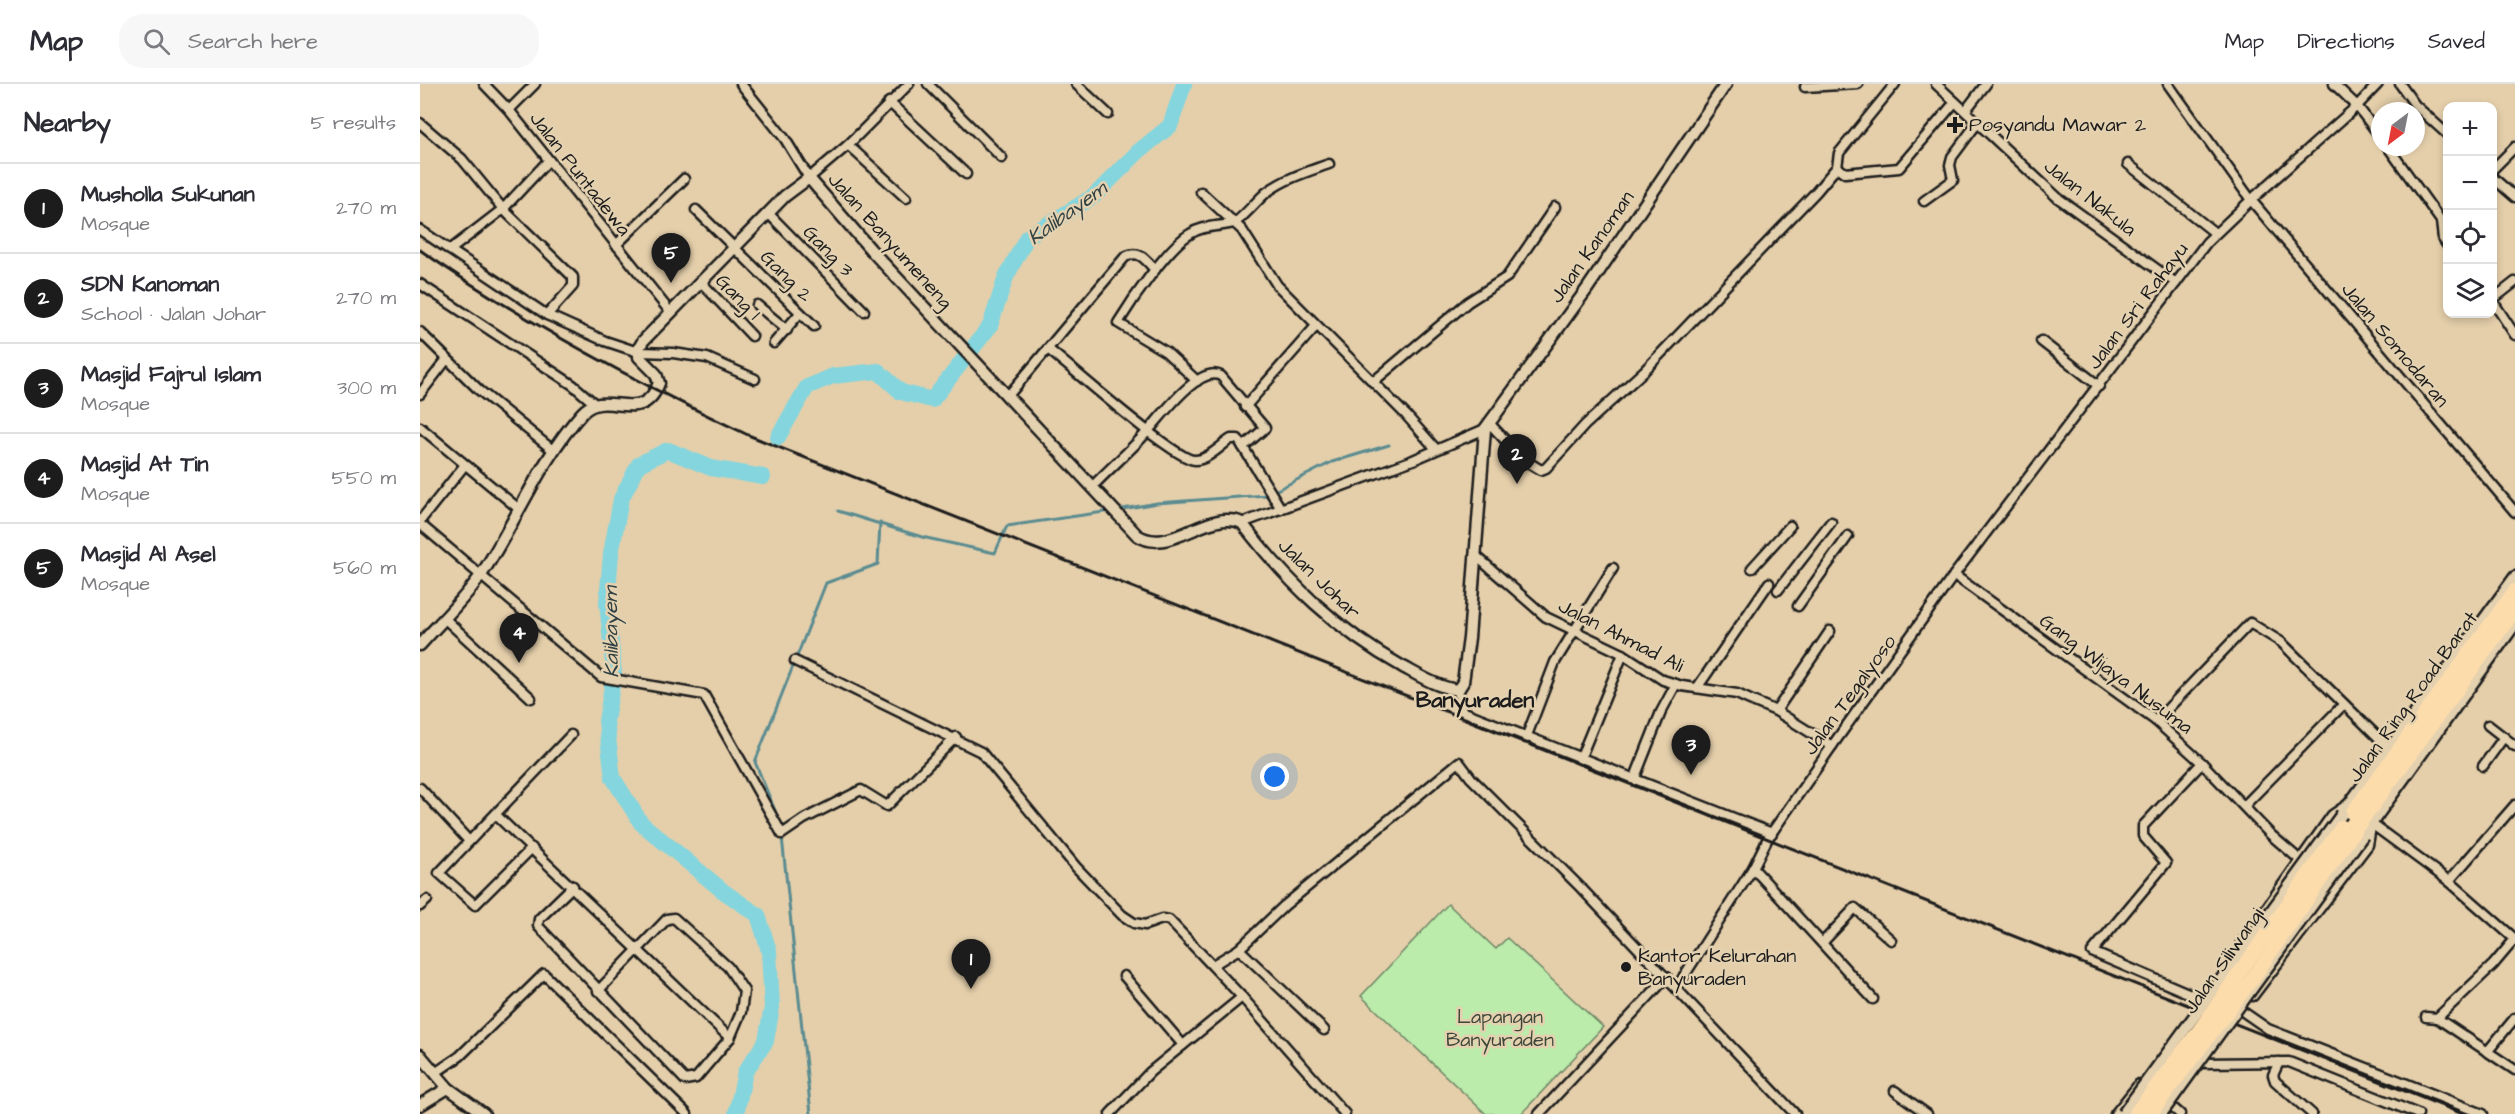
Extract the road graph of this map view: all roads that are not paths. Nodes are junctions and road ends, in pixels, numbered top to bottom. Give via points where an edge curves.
1 (535, 84) edge
2 (742, 84) edge
3 (909, 84) edge
4 (928, 84) edge
5 (1076, 84) edge
6 (1726, 84) edge
7 (1858, 84) edge
8 (1895, 84) edge
9 (1936, 84) edge
10 (1986, 84) edge
11 (2168, 84) edge
12 (2334, 84) edge
13 (2378, 84) edge
14 (2400, 84) edge
15 (487, 85) edge
16 (1805, 87) dead end
17 (889, 102) junction
18 (1955, 102) junction
19 (2357, 106) junction
20 (509, 110) junction
21 (1966, 110) junction
22 (1108, 114) dead end
23 (420, 123) edge
24 (1978, 123) junction
25 (2371, 124) edge
26 (2443, 130) edge
27 (848, 145) junction
28 (2515, 147) edge
29 (2394, 156) edge
30 (1002, 158) dead end
31 (548, 161) junction
32 (1329, 164) dead end
33 (2128, 164) dead end
34 (1837, 167) junction
35 (2497, 167) edge
36 (966, 174) dead end
37 (684, 178) dead end
38 (809, 178) junction
39 (2497, 180) edge
40 (1201, 192) dead end
41 (2515, 196) edge
42 (906, 198) dead end
43 (2251, 200) junction
44 (1924, 201) dead end
45 (1555, 207) dead end
46 (503, 209) junction
47 (696, 210) dead end
48 (768, 213) junction
49 (1235, 223) junction
50 (420, 231) edge
51 (2215, 232) junction
52 (2443, 239) edge
53 (616, 245) junction
54 (735, 249) junction
55 (450, 250) junction
56 (1155, 270) junction
57 (700, 281) junction
58 (2515, 282) edge
59 (2176, 283) junction
60 (420, 284) edge
61 (2497, 297) edge
62 (757, 305) dead end
63 (2497, 306) edge
64 (864, 311) dead end
65 (671, 313) junction
66 (800, 313) junction
67 (547, 315) junction
68 (814, 326) dead end
69 (1316, 326) junction
70 (787, 330) junction
71 (420, 332) edge
72 (2515, 335) edge
73 (752, 336) dead end
74 (2041, 341) dead end
75 (774, 343) dead end
76 (1048, 349) junction
77 (638, 352) junction
78 (447, 359) junction
79 (755, 379) dead end
80 (1197, 381) junction
81 (1373, 382) junction
82 (2098, 386) junction
83 (420, 394) edge
84 (1007, 397) junction
85 (597, 405) junction
86 (1245, 406) junction
87 (420, 427) edge
88 (1488, 427) junction
89 (1149, 430) junction
90 (1243, 447) junction
91 (1436, 449) junction
92 (554, 451) junction
93 (464, 466) junction
94 (1092, 487) junction
95 (519, 509) junction
96 (1281, 509) junction
97 (2515, 512) edge
98 (420, 522) edge
99 (1831, 522) dead end
100 (1242, 523) junction
101 (1790, 526) dead end
102 (1848, 536) dead end
103 (1475, 555) junction
104 (1613, 568) dead end
105 (1752, 568) dead end
106 (482, 574) junction
107 (1954, 575) junction
108 (2515, 577) edge
109 (1769, 583) dead end
110 (1778, 590) dead end
111 (2515, 591) edge
112 (1798, 606) dead end
113 (2515, 610) edge
114 (444, 618) junction
115 (2515, 624) edge
116 (1573, 630) junction
117 (1830, 630) dead end
118 (420, 645) edge
119 (2493, 648) junction
120 (1623, 654) junction
121 (795, 661) dead end
122 (1676, 684) junction
123 (1697, 688) junction
124 (1458, 690) junction
125 (531, 698) dead end
126 (2344, 704) junction
127 (1776, 711) junction
128 (2156, 721) junction
129 (2488, 725) dead end
130 (571, 735) dead end
131 (956, 737) junction
132 (2504, 737) junction
133 (1526, 738) junction
134 (1832, 746) junction
135 (2515, 746) edge
136 (2388, 747) junction
137 (1580, 759) junction
138 (2202, 763) junction
139 (2483, 766) dead end
140 (1634, 780) junction
141 (420, 788) edge
142 (2515, 805) edge
143 (2244, 806) junction
144 (496, 814) junction
145 (2364, 814) junction
146 (2351, 827) junction
147 (1772, 833) junction
148 (470, 842) junction
149 (532, 848) junction
150 (2300, 860) junction
151 (1753, 868) junction
152 (439, 873) junction
153 (431, 881) dead end
154 (2449, 881) junction
155 (573, 886) junction
156 (2515, 939) edge
157 (1891, 940) dead end
158 (1822, 943) junction
159 (1239, 949) junction
160 (638, 950) junction
161 (1213, 965) junction
162 (1124, 976) dead end
163 (1667, 977) junction
164 (1677, 987) junction
165 (598, 991) junction
166 (1242, 997) junction
167 (1873, 999) dead end
168 (2203, 1000) junction
169 (2242, 1011) junction
170 (2426, 1017) dead end
171 (2437, 1018) junction
172 (2515, 1018) edge
173 (1324, 1030) dead end
174 (730, 1038) junction
175 (1183, 1045) junction
176 (2487, 1052) junction
177 (420, 1054) edge
178 (2279, 1062) junction
179 (2203, 1063) junction
180 (2515, 1070) edge
181 (435, 1072) junction
182 (448, 1088) junction
183 (1895, 1091) dead end
184 (420, 1105) edge
185 (2169, 1111) edge
186 (2120, 1112) edge
187 (484, 1114) edge
188 (687, 1114) edge
189 (1110, 1114) edge
190 (1345, 1114) edge
191 (1539, 1114) edge
192 (1795, 1114) edge
193 (1927, 1114) edge
194 (2106, 1114) edge
195 (2135, 1114) edge
196 (2150, 1114) edge
197 (2161, 1114) edge
198 (2180, 1114) edge
199 (2312, 1114) edge
200 (2418, 1114) edge
201 (2483, 1114) edge

1 - 20 street
2 - 38 street via 786,139
3 - 17 street
4 - 30 street
5 - 22 street
6 - 88 street, Jalan Kanoman
7 - 16 street
8 - 34 street via 1839,153
9 - 18 street, Jalan Nakula
10 - 21 street
11 - 43 street, Jalan Somodaran
12 - 19 street
13 - 19 street, Jalan Sri Rahayu
14 - 26 street via 2415,105
15 - 20 street, Jalan Puntadewa
17 - 27 street
17 - 36 street
18 - 21 street, Jalan Nakula
18 - 34 street via 1899,168 1845,173
19 - 25 street
19 - 43 street, Jalan Sri Rahayu
20 - 31 street, Jalan Puntadewa
21 - 24 street, Jalan Nakula
23 - 46 street via 462,159
24 - 44 street via 1950,160 1953,180
24 - 59 street, Jalan Nakula via 2058,198
27 - 38 street
27 - 42 street
28 - 35 street
29 - 52 street via 2441,221
31 - 46 street
31 - 53 street, Jalan Puntadewa
32 - 49 street via 1289,178 1266,192
33 - 51 street
34 - 88 street via 1651,364 1585,425 1546,468 1531,465
37 - 53 street
38 - 48 street, Jalan Banyumeneng
38 - 84 street, Jalan Banyumeneng
39 - 41 street
40 - 49 street
43 - 51 street, Jalan Sri Rahayu
43 - 97 street, Jalan Somodaran
45 - 81 street via 1507,277 1468,302
46 - 55 street
46 - 67 street via 574,279 573,286
47 - 54 street, Gang 2
48 - 54 street, Jalan Banyumeneng
48 - 64 street, Gang 3
49 - 56 street via 1189,234
49 - 69 street via 1277,285
50 - 55 street
51 - 59 street, Jalan Sri Rahayu
53 - 65 street, Jalan Puntadewa
54 - 57 street, Jalan Banyumeneng
54 - 66 street, Gang 2
55 - 67 street
56 - 76 street via 1138,254 1125,257
56 - 80 street via 1118,323 1166,352
57 - 65 street, Jalan Banyumeneng
57 - 73 street, Gang 1
58 - 61 street
59 - 82 street, Jalan Sri Rahayu
60 - 85 street
62 - 70 street
63 - 72 street
65 - 77 street, Jalan Banyumeneng
66 - 68 street, Gang 2
66 - 70 street
67 - 77 street
69 - 81 street
69 - 86 street
70 - 75 street
71 - 78 street
74 - 82 street
76 - 84 street
76 - 89 street
77 - 79 street via 673,352 707,358
77 - 85 street via 640,361 656,374 659,383 653,398 642,405
78 - 83 street
78 - 92 street
80 - 86 street via 1219,374
80 - 89 street
81 - 91 street
82 - 107 street, Jalan Sri Rahayu
84 - 94 street
85 - 92 street via 585,411
86 - 90 street via 1265,428
87 - 93 street
88 - 91 street
88 - 103 street
89 - 90 street via 1181,456 1193,460 1205,457 1231,439 1238,440
89 - 94 street
90 - 96 street
91 - 96 street
92 - 95 street
93 - 95 street
93 - 98 street
94 - 100 street via 1134,532 1153,542 1221,520
95 - 106 street
96 - 100 street
98 - 106 street
99 - 110 street
100 - 124 street, Jalan Johar via 1303,594 1339,626 1364,645 1427,680
101 - 105 street
102 - 112 street
103 - 116 street, Jalan Ahmad Ali via 1533,608
103 - 124 street via 1468,649
104 - 116 street
106 - 114 street
106 - 131 street via 601,677 704,695 781,834 861,790 887,806
107 - 128 street, Gang Wijaya Nusuma
107 - 134 street, Jalan Tegalyoso
108 - 136 street
109 - 123 street
111 - 145 highway, Jalan Ring Road Barat
113 - 119 highway, Jalan Ring Road Barat
114 - 118 street
114 - 125 street
115 - 119 street
116 - 120 street, Jalan Ahmad Ali
116 - 133 street via 1548,678
117 - 127 street
119 - 145 highway, Jalan Ring Road Barat
120 - 122 street, Jalan Ahmad Ali
120 - 137 street
121 - 131 street
122 - 123 street, Jalan Ahmad Ali
122 - 140 street
123 - 127 street, Jalan Ahmad Ali via 1737,694
124 - 133 street via 1462,711
126 - 128 street via 2281,642 2250,623
126 - 136 street
126 - 143 street
127 - 134 street, Jalan Ahmad Ali
128 - 138 street, Gang Wijaya Nusuma
129 - 132 street
130 - 144 street
131 - 161 street via 987,756 1076,867 1122,915 1145,925 1169,920
132 - 135 street
132 - 139 street
133 - 137 street
134 - 147 street, Jalan Tegalyoso
136 - 145 street
137 - 140 street
138 - 143 street, Gang Wijaya Nusuma
138 - 168 street via 2143,825 2143,836 2166,863 2092,952
140 - 147 street
141 - 148 street
142 - 154 street
143 - 150 street, Gang Wijaya Nusuma
144 - 148 street
144 - 149 street
145 - 146 highway, Jalan Ring Road Barat
145 - 146 street
145 - 150 street via 2332,815
145 - 154 street
145 - 169 street via 2368,845
146 - 186 street, bridge
146 - 195 highway, Jalan Siliwangi, bridge
146 - 196 highway, Jalan Siliwangi, bridge via 2252,979
146 - 197 street, bridge
147 - 151 street, Jalan Tegalyoso
148 - 152 street
149 - 152 street via 477,904 472,904
149 - 155 street
150 - 168 street
151 - 158 street
151 - 164 street, Jalan Tegalyoso
152 - 153 street
154 - 156 street
155 - 160 street
155 - 165 street via 539,919 538,926
156 - 171 street
157 - 158 street via 1855,908
158 - 167 street
159 - 161 street
159 - 163 street via 1284,906 1459,762
159 - 173 street
160 - 165 street
160 - 174 street
160 - 174 street via 667,919 674,918 728,967 744,991
161 - 166 street
162 - 175 street
163 - 164 street
163 - 191 street
164 - 192 street
165 - 174 street via 686,1080 696,1078
166 - 175 street
166 - 190 street
168 - 169 street
169 - 201 street via 2268,1029
170 - 171 street
171 - 176 street
172 - 176 street
175 - 189 street via 1150,1071
176 - 180 street
177 - 181 street
178 - 179 street
178 - 199 street via 2273,1075 2275,1081
178 - 200 street via 2289,1062
179 - 185 street
179 - 186 street via 2203,1054 2194,1042 2173,1041
181 - 182 street
181 - 188 street via 460,1056 544,974
182 - 184 street
182 - 187 street
183 - 193 street
185 - 198 street
186 - 194 street

